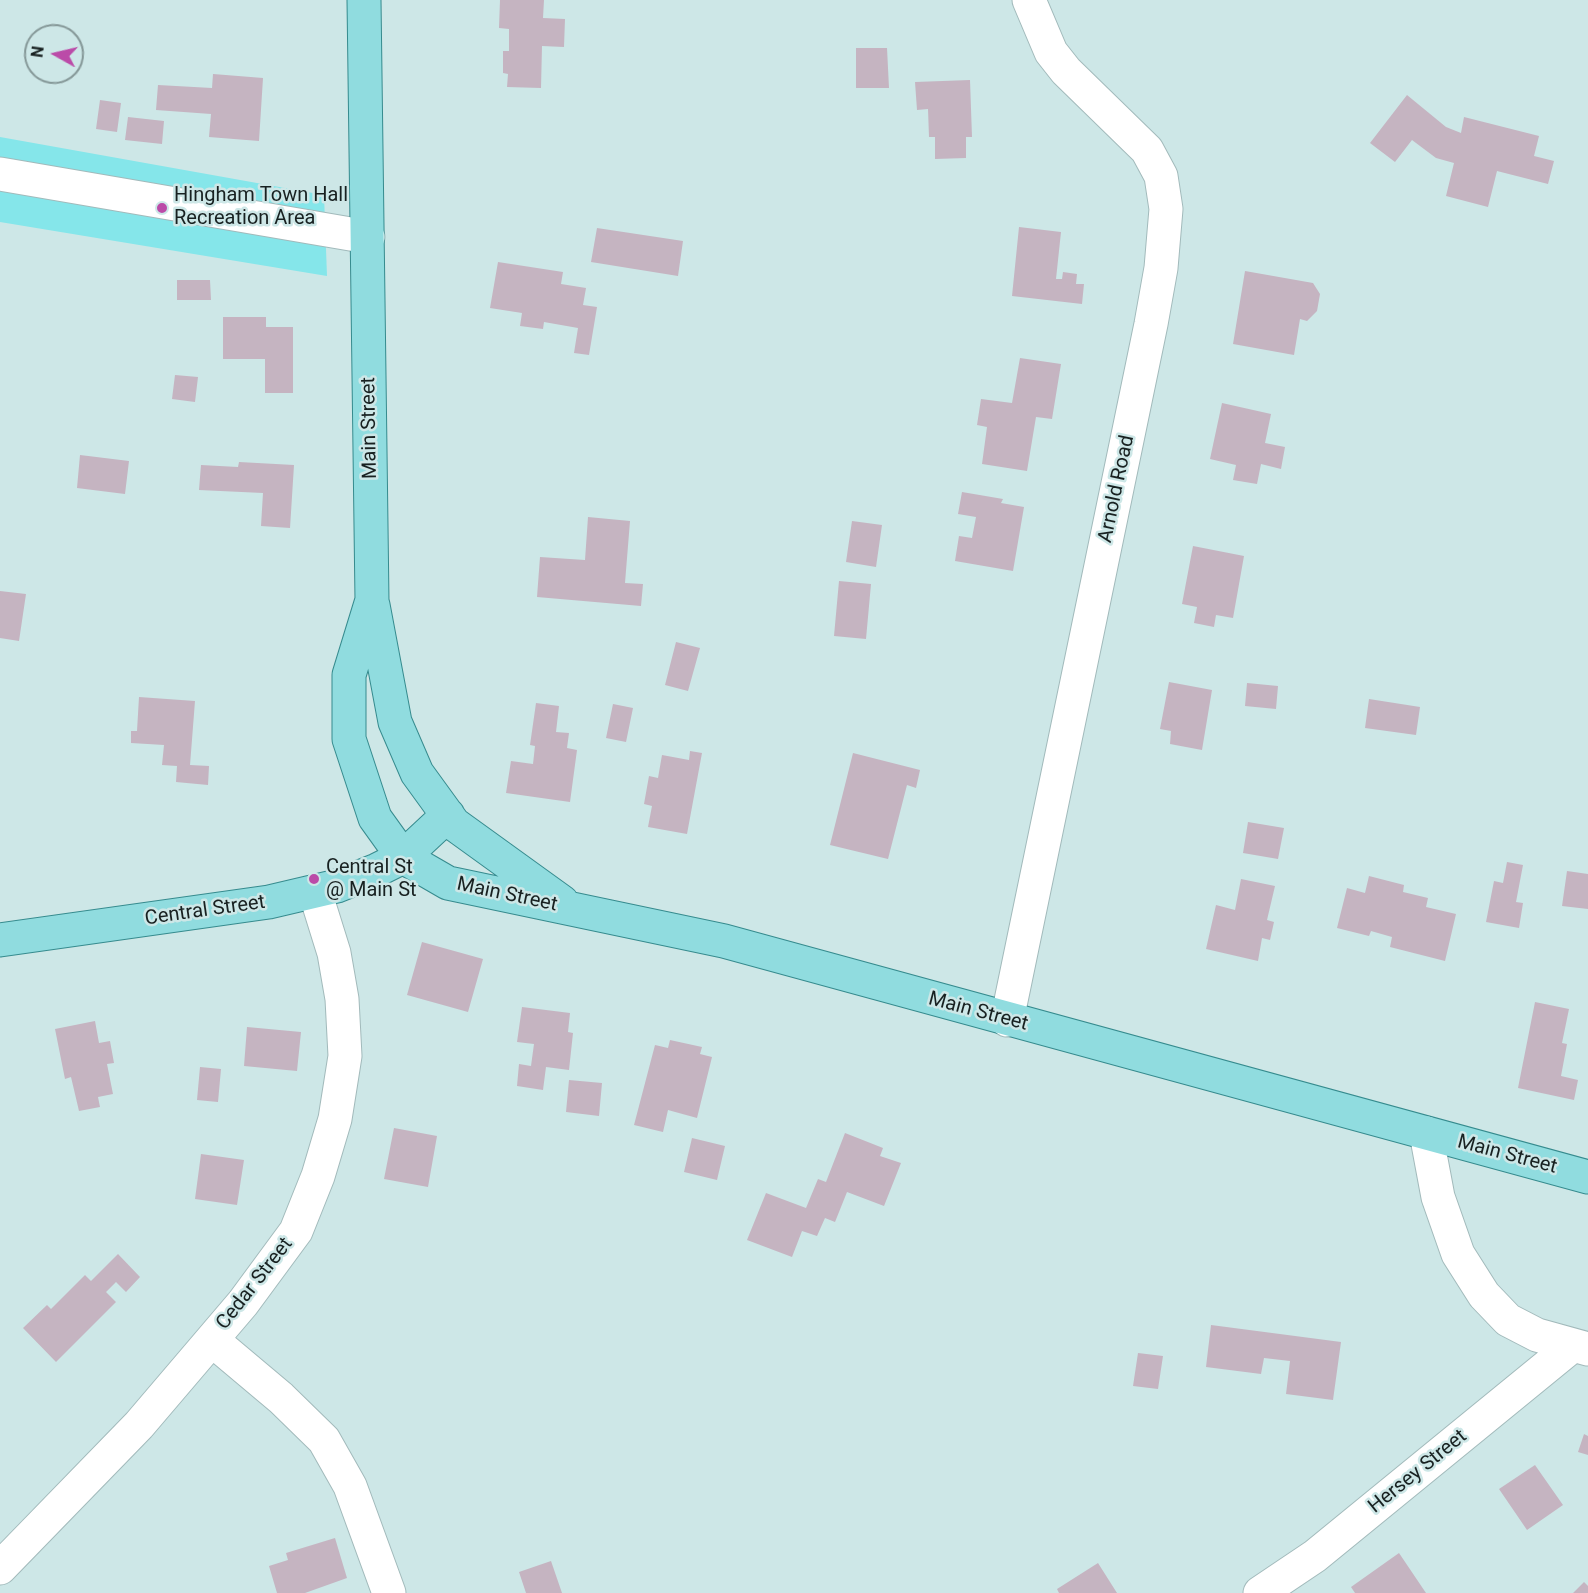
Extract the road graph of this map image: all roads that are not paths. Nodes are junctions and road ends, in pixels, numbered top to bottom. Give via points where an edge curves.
1 (364, 0) edge
2 (1029, 0) edge
3 (0, 174) edge
4 (368, 237) junction
5 (372, 600) junction
6 (448, 815) junction
7 (403, 857) junction
8 (315, 892) junction
9 (568, 907) junction
10 (0, 940) edge
11 (1007, 1020) junction
12 (1426, 1132) junction
13 (1588, 1177) edge
14 (212, 1340) junction
15 (1580, 1347) edge
16 (0, 1568) edge
17 (389, 1593) edge
18 (1260, 1593) edge

1 - 4 main road, Main Street
2 - 11 street, Arnold Road via 1051,52 1148,150 1161,176 1166,209 1151,324
3 - 4 street
4 - 5 main road, Main Street
5 - 6 main road via 395,722 417,773
5 - 7 main road, Main Street via 349,675 349,739 375,818
6 - 7 main road, Central Street
6 - 9 main road via 494,855
7 - 8 main road, Central Street
7 - 9 main road, Main Street via 448,883
8 - 10 main road, Central Street
8 - 14 street, Cedar Street via 334,953 342,999 345,1056 335,1119 296,1232
9 - 11 main road, Main Street via 724,941
11 - 12 main road, Main Street
12 - 13 main road, Main Street
12 - 15 street, Main Street via 1438,1197 1458,1254 1484,1295 1508,1320 1537,1335
14 - 16 street, Cedar Street via 138,1425
14 - 17 street via 324,1440 350,1486
15 - 18 street, Hersey Street via 1315,1556

